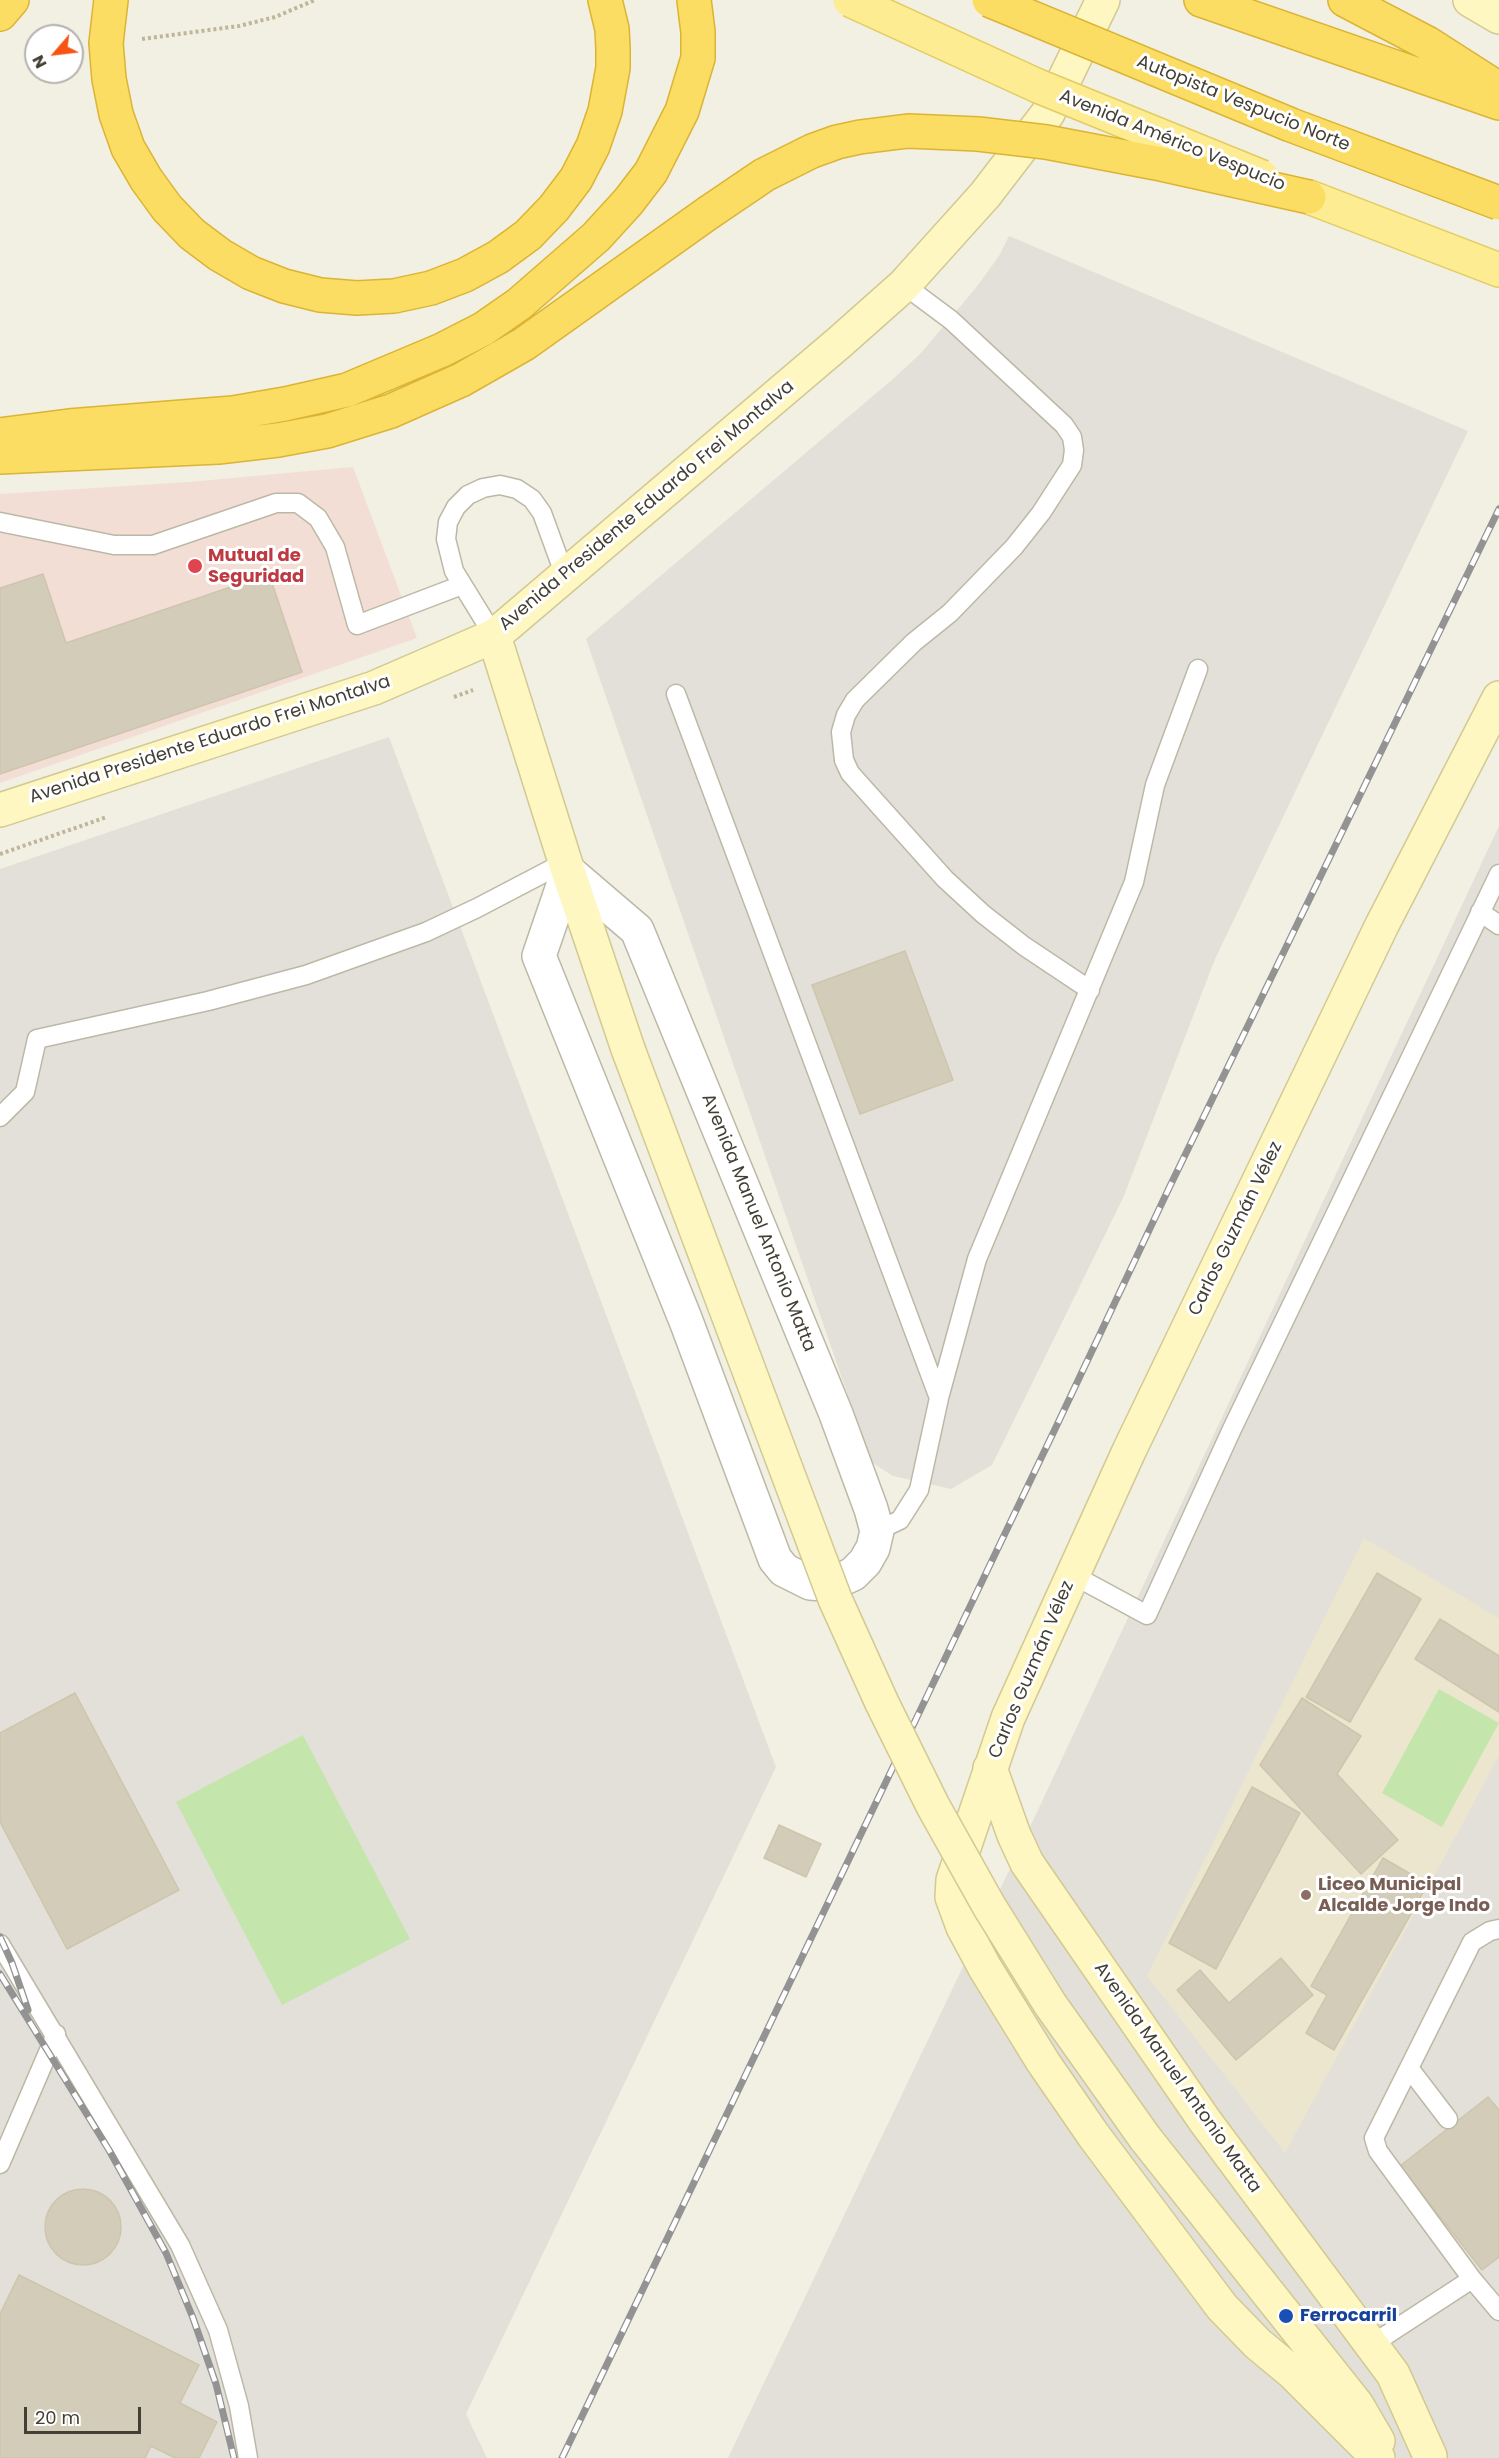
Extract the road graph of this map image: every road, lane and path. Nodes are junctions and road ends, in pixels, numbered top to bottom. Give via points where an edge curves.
1 (12, 0) edge
2 (111, 0) edge
3 (315, 0) edge
4 (606, 0) edge
5 (694, 0) edge
6 (850, 0) edge
7 (989, 0) edge
8 (1103, 0) edge
9 (1201, 0) edge
10 (1344, 0) edge
11 (1470, 0) edge
12 (0, 14) edge
13 (1499, 17) edge
14 (106, 43) junction
15 (1499, 89) edge
16 (1499, 103) edge
17 (1310, 197) junction
18 (1499, 203) edge
19 (1499, 270) edge
20 (904, 285) junction
21 (0, 435) edge
22 (0, 457) edge
23 (0, 522) edge
24 (566, 576) junction
25 (462, 585) junction
26 (494, 636) junction
27 (1198, 669) dead end
28 (676, 694) dead end
29 (1499, 698) edge
30 (0, 810) edge
31 (566, 866) junction
32 (1499, 873) edge
33 (1480, 912) junction
34 (1499, 925) edge
35 (1089, 990) junction
36 (0, 1117) edge
37 (939, 1398) junction
38 (877, 1531) junction
39 (1073, 1575) junction
40 (990, 1768) junction
41 (1499, 1929) edge
42 (0, 1944) edge
43 (56, 2034) junction
44 (1408, 2068) junction
45 (1448, 2119) dead end
46 (0, 2164) edge
47 (1472, 2279) junction
48 (1499, 2311) edge
49 (1371, 2345) junction
50 (1357, 2405) junction
51 (1431, 2457) edge
52 (248, 2458) edge
53 (1378, 2458) edge
54 (1388, 2458) edge

1 - 12 highway
2 - 14 highway
3 - 14 path via 275,17 239,26
4 - 14 highway via 613,68 605,111 576,179 528,235 498,257 457,279 394,296 320,295 284,286 251,273 192,234 167,208 128,148 109,79
5 - 21 highway via 698,58 682,111 651,172 596,237 519,304 483,329 347,390 295,402 233,412
6 - 17 main road, Avenida Américo Vespucio, bridge via 1038,86
7 - 18 highway, Autopista Vespucio Norte, bridge via 1291,125
8 - 20 main road, Avenida Presidente Eduardo Frei Montalva via 1048,112 985,195
9 - 16 highway
10 - 15 highway via 1427,43
11 - 13 main road
17 - 19 main road, Avenida Américo Vespucio
17 - 22 highway, bridge via 1046,142 908,131 860,136 812,151 764,175 524,344 461,380 391,411 327,431 258,442 148,452
20 - 24 main road, Avenida Presidente Eduardo Frei Montalva
20 - 35 lane via 951,320 1064,425 1074,450 1072,465 1014,547 855,700 841,732 844,760 850,773 952,886 1024,946
23 - 25 lane via 114,545 153,545 276,503 298,503 318,518 335,547 357,625
24 - 25 lane via 542,513 532,499 517,489 500,485 468,495 448,522 449,556
24 - 26 main road, Avenida Presidente Eduardo Frei Montalva
25 - 26 lane
26 - 30 main road, Avenida Presidente Eduardo Frei Montalva via 374,688
26 - 31 main road, Avenida Manuel Antonio Matta
27 - 35 lane via 1155,785 1134,882
28 - 37 lane
29 - 39 main road, Carlos Guzmán Vélez via 1382,926
31 - 36 lane via 426,932 306,975 37,1039 25,1092
31 - 38 street, Avenida Manuel Antonio Matta via 637,930 836,1414
31 - 38 street via 539,956 686,1321 775,1559 784,1570 810,1583 838,1581 865,1562
31 - 50 main road, Avenida Manuel Antonio Matta, bridge via 628,1049 835,1599 933,1806 989,1906 1076,2043 1144,2138
32 - 33 lane
33 - 34 lane
33 - 39 lane via 1147,1615
35 - 37 lane via 977,1258
37 - 38 lane via 919,1490 900,1520
39 - 40 main road, Carlos Guzmán Vélez via 1008,1718
40 - 49 main road, Avenida Manuel Antonio Matta via 1027,1863 1204,2121
40 - 53 main road via 952,1880 952,1897 963,1927 985,1968 1043,2062 1222,2307
41 - 44 lane via 1472,1942
42 - 43 lane
43 - 46 lane
43 - 52 lane via 180,2245 218,2330 239,2406
44 - 45 lane
44 - 47 lane via 1374,2138 1378,2151
47 - 48 lane
47 - 49 lane
49 - 51 main road, Avenida Manuel Antonio Matta via 1393,2374
50 - 51 main road, Avenida Manuel Antonio Matta
50 - 54 main road, Avenida Manuel Antonio Matta

